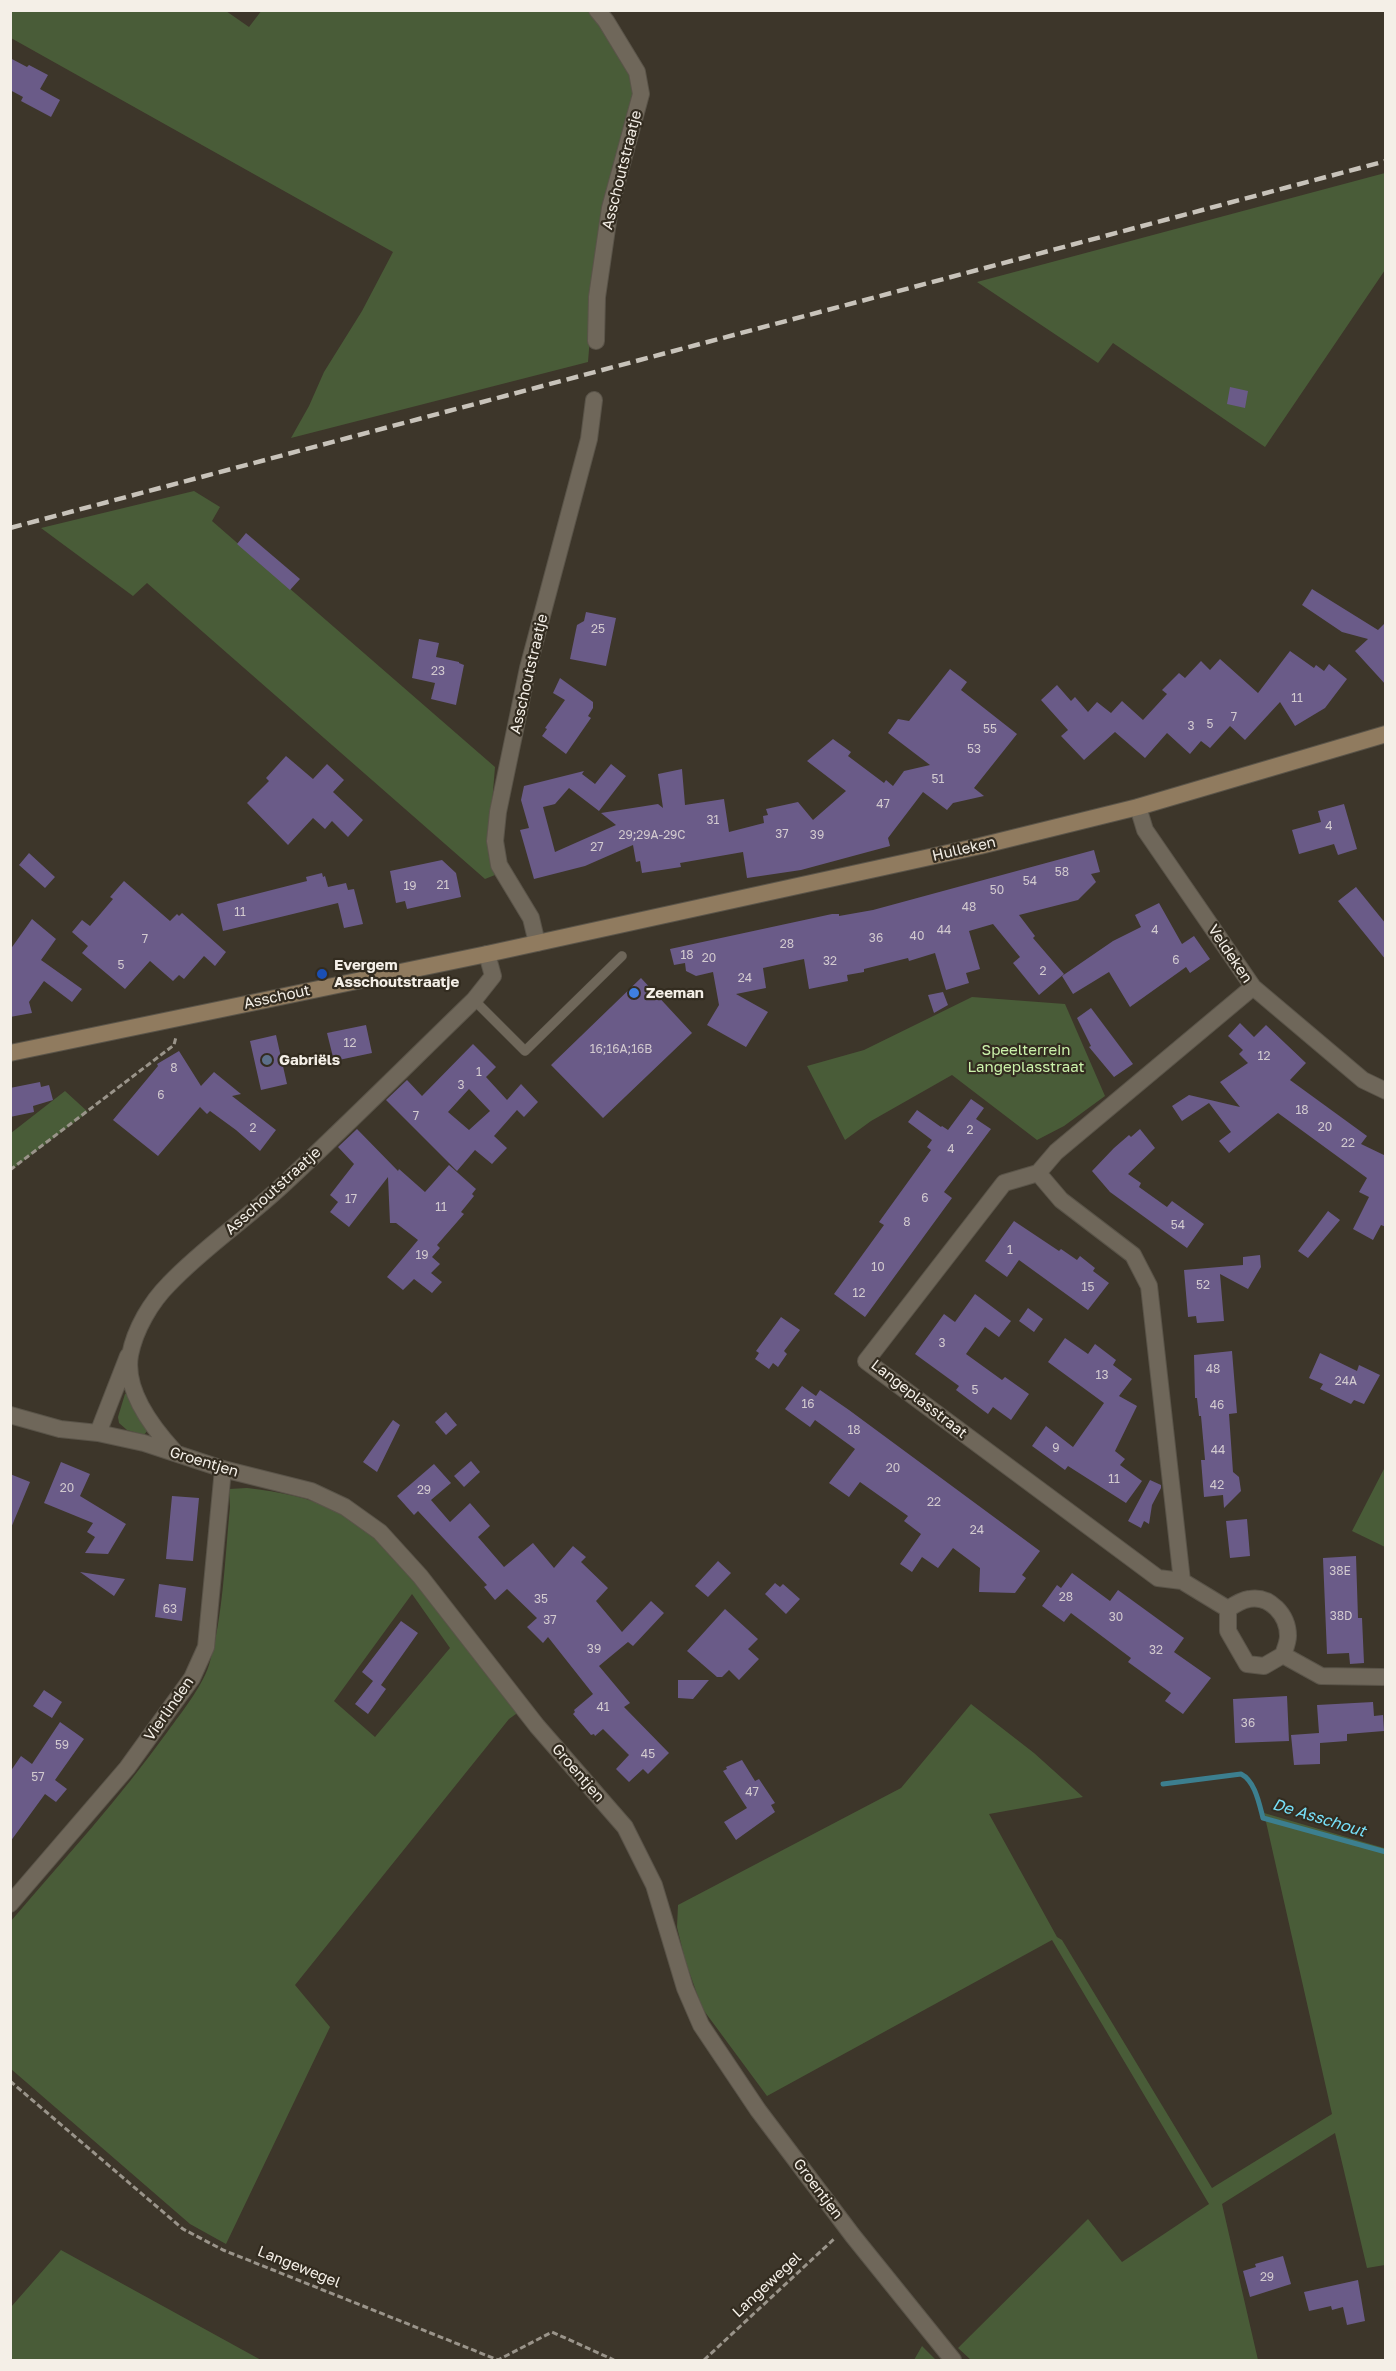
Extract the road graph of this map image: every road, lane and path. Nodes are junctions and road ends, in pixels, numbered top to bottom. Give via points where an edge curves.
1 (597, 10) edge
2 (596, 341) dead end
3 (594, 400) dead end
4 (1386, 734) edge
5 (1138, 807) junction
6 (537, 943) junction
7 (487, 954) junction
8 (622, 956) dead end
9 (1253, 987) junction
10 (474, 1000) junction
11 (183, 1016) junction
12 (10, 1053) edge
13 (1386, 1091) edge
14 (10, 1170) edge
15 (1038, 1173) junction
16 (133, 1344) junction
17 (10, 1415) edge
18 (98, 1433) junction
19 (174, 1452) junction
20 (223, 1469) junction
21 (1182, 1581) junction
22 (1228, 1609) junction
23 (1283, 1655) junction
24 (1383, 1677) dead end
25 (10, 1904) edge
26 (10, 2081) edge
27 (847, 2227) junction
28 (614, 2361) edge
29 (704, 2361) edge
30 (953, 2361) edge

1 - 2 street, Asschoutstraatje via 637,72 641,94 610,208 597,297
3 - 6 street, Asschoutstraatje via 583,462 528,668 497,821 499,865 531,918
4 - 5 main road, Hulleken
5 - 6 main road, Hulleken via 980,846
5 - 9 street, Veldeken via 1145,830
6 - 7 main road, Asschout
7 - 10 street, Asschoutstraatje via 493,976
7 - 11 main road, Asschout
8 - 10 lane via 525,1051
9 - 13 street, Veldeken via 1363,1080
9 - 15 street via 1056,1152
10 - 16 street, Asschoutstraatje via 284,1185 169,1284 152,1305
11 - 12 main road, Asschout
11 - 14 path via 174,1045
15 - 21 street via 1061,1200 1133,1255 1149,1286
15 - 21 street, Langeplasstraat via 1004,1183 866,1361 1158,1578
16 - 18 street
16 - 19 street, Asschoutstraatje via 130,1367 134,1390 158,1433
17 - 18 street, Groentjen via 60,1429
18 - 19 street, Groentjen
19 - 20 street, Groentjen
20 - 25 street, Vierlinden via 206,1647 192,1678 127,1768
20 - 27 street, Groentjen via 311,1491 345,1507 380,1532 420,1576 537,1726 625,1827 654,1885 685,1988 701,2025 758,2110
21 - 22 street, Langeplasstraat
22 - 23 street via 1228,1631 1247,1664 1264,1666
22 - 23 street via 1246,1599 1262,1598 1276,1606 1288,1636
23 - 24 street via 1322,1676
26 - 28 path, Langewegel via 183,2229 223,2250 498,2360 552,2332
27 - 29 path, Langewegel
27 - 30 street, Groentjen

